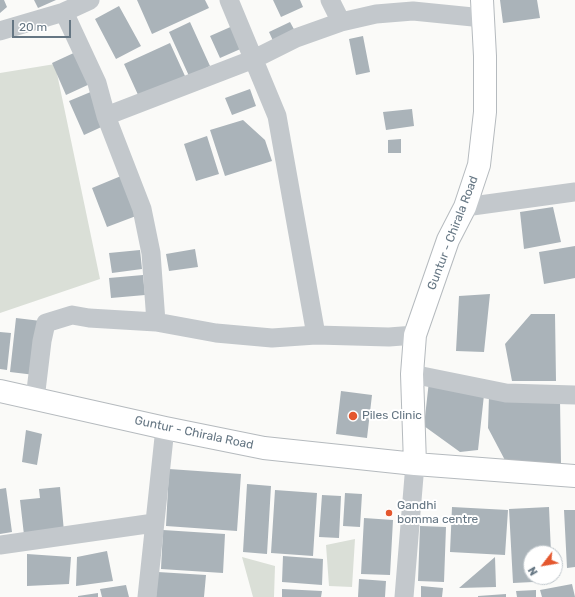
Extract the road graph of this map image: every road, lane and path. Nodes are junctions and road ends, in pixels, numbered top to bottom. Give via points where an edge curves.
1 (90, 0) edge
2 (229, 0) edge
3 (330, 0) edge
4 (483, 9) edge
5 (64, 12) junction
6 (340, 22) junction
7 (0, 30) edge
8 (254, 59) junction
9 (106, 116) junction
10 (575, 192) edge
11 (465, 207) junction
12 (156, 322) junction
13 (316, 335) junction
14 (414, 335) junction
15 (412, 374) junction
16 (0, 391) edge
17 (575, 395) edge
18 (36, 399) junction
19 (165, 428) junction
20 (415, 464) junction
21 (575, 476) edge
22 (154, 523) junction
23 (0, 545) edge
24 (147, 597) edge
25 (404, 597) edge

1 - 5 street
2 - 8 street
3 - 6 street
4 - 6 street via 376,14
4 - 11 main road, Guntur - Chirala Road via 485,112 479,166
5 - 7 street
5 - 9 street via 97,83
6 - 8 street via 296,38
8 - 9 street
8 - 13 street via 277,116
9 - 12 street via 142,209 152,253
10 - 11 street
11 - 14 main road, Guntur - Chirala Road via 448,240
12 - 13 street via 216,333 272,338
12 - 18 street via 72,315 46,323
13 - 14 street
14 - 15 main road, Guntur - Chirala Road
15 - 17 street via 506,393
15 - 20 main road, Guntur - Chirala Road
16 - 18 main road, Guntur - Chirala Road
18 - 19 main road, Guntur - Chirala Road
19 - 20 main road, Guntur - Chirala Road via 264,448
19 - 22 street
20 - 21 main road, Guntur - Chirala Road
20 - 25 street
22 - 23 street
22 - 24 street

